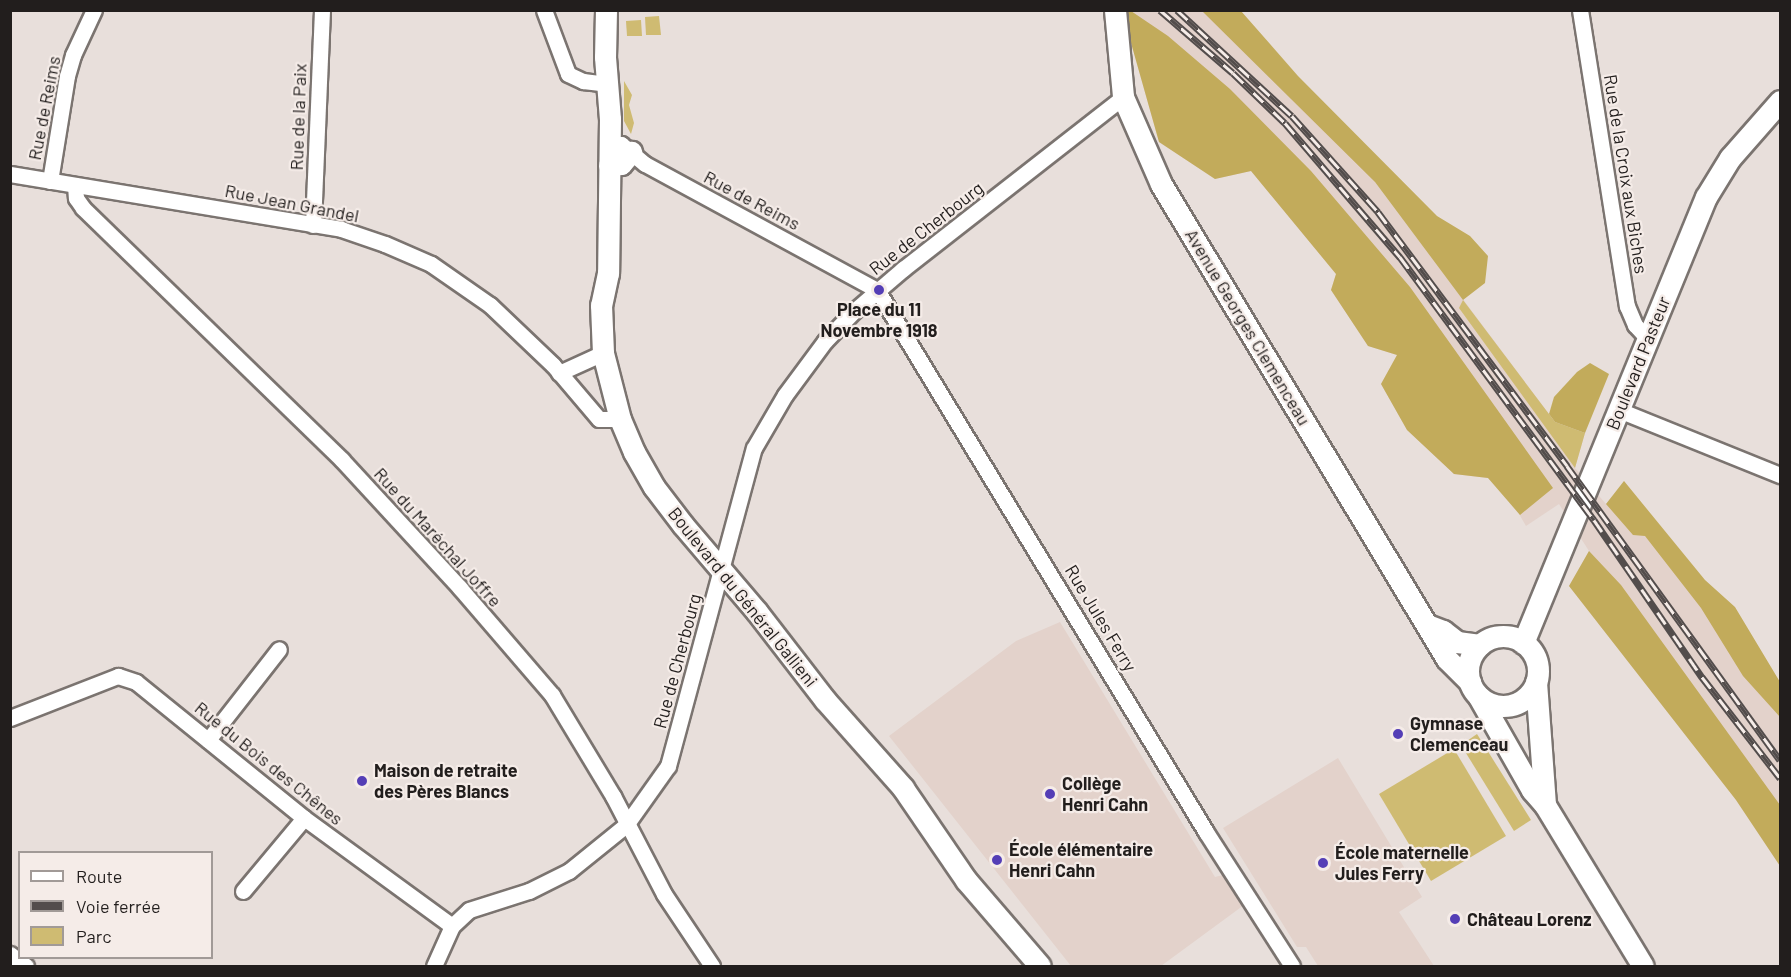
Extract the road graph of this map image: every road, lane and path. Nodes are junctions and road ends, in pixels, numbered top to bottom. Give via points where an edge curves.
1 (94, 10) edge
2 (322, 10) edge
3 (543, 10) edge
4 (606, 10) edge
5 (1115, 10) edge
6 (1580, 10) edge
7 (607, 84) junction
8 (1124, 97) junction
9 (1780, 100) edge
10 (610, 144) junction
11 (631, 152) junction
12 (609, 165) junction
13 (10, 174) edge
14 (50, 181) junction
15 (75, 185) junction
16 (313, 225) junction
17 (877, 290) junction
18 (1647, 338) junction
19 (603, 353) junction
20 (559, 373) junction
21 (1619, 410) junction
22 (620, 419) junction
23 (1780, 475) edge
24 (721, 571) junction
25 (1429, 626) junction
26 (1523, 643) junction
27 (1480, 645) junction
28 (279, 649) dead end
29 (1536, 682) junction
30 (1474, 689) junction
31 (10, 718) edge
32 (208, 740) junction
33 (1545, 805) junction
34 (304, 818) junction
35 (626, 825) junction
36 (243, 891) dead end
37 (452, 926) junction
38 (10, 954) edge
39 (26, 966) edge
40 (434, 966) edge
41 (711, 966) edge
42 (1040, 966) edge
43 (1292, 966) edge
44 (1643, 966) edge

1 - 14 street, Rue de Reims via 67,75
2 - 16 street, Rue de la Paix
3 - 7 street via 568,74 583,81
4 - 7 main road, Boulevard du Général Gallieni
5 - 8 main road, Avenue Georges Clemenceau
6 - 18 street, Rue de la Croix aux Biches via 1627,306 1635,325
7 - 10 main road, Boulevard du Général Gallieni
8 - 17 street, Rue de Cherbourg
8 - 25 main road, Avenue Georges Clemenceau via 1161,184
9 - 18 main road, Boulevard Pasteur via 1730,158 1706,197
10 - 11 street, Rue de Reims via 621,144
10 - 12 main road, Boulevard du Général Gallieni
11 - 12 main road via 621,164
11 - 17 street, Rue de Reims via 645,164
12 - 19 main road, Boulevard du Général Gallieni via 608,273 601,305
13 - 14 street, Rue Jean Grandel
14 - 15 street, Rue Jean Grandel
15 - 16 street, Rue Jean Grandel
15 - 35 street, Rue du Maréchal Joffre via 76,198 83,208 342,460 460,588 552,695 613,796
16 - 20 street, Rue Jean Grandel via 352,232 431,264 490,305
17 - 24 street, Rue de Cherbourg via 825,341 785,395 754,448
17 - 43 street, Rue Jules Ferry via 1206,832
18 - 21 main road, Boulevard Pasteur
19 - 20 street
19 - 22 main road, Boulevard du Général Gallieni
20 - 22 street, Rue Jean Grandel via 599,419
21 - 23 street
21 - 26 main road, Boulevard Pasteur
22 - 24 main road, Boulevard du Général Gallieni via 654,487
24 - 35 street, Rue de Cherbourg via 668,766
24 - 42 main road, Boulevard du Général Gallieni via 825,700 903,788 966,880
25 - 27 main road, Avenue Georges Clemenceau via 1457,642
25 - 30 main road, Avenue Georges Clemenceau via 1447,659
26 - 27 main road via 1501,636
26 - 29 main road via 1536,660
27 - 30 main road via 1469,662
28 - 32 street
29 - 30 main road via 1531,692 1512,705 1489,704
29 - 33 main road
30 - 33 main road, Avenue Georges Clemenceau via 1532,790
31 - 32 street, Rue du Bois des Chênes via 118,676 136,682
32 - 34 street, Rue du Bois des Chênes
33 - 44 main road, Avenue Georges Clemenceau
34 - 36 street
34 - 37 street, Rue du Bois des Chênes
35 - 37 street, Rue de Cherbourg via 569,871 529,891 469,910
35 - 41 street, Rue du Maréchal Joffre via 664,894
37 - 40 street
38 - 39 street

